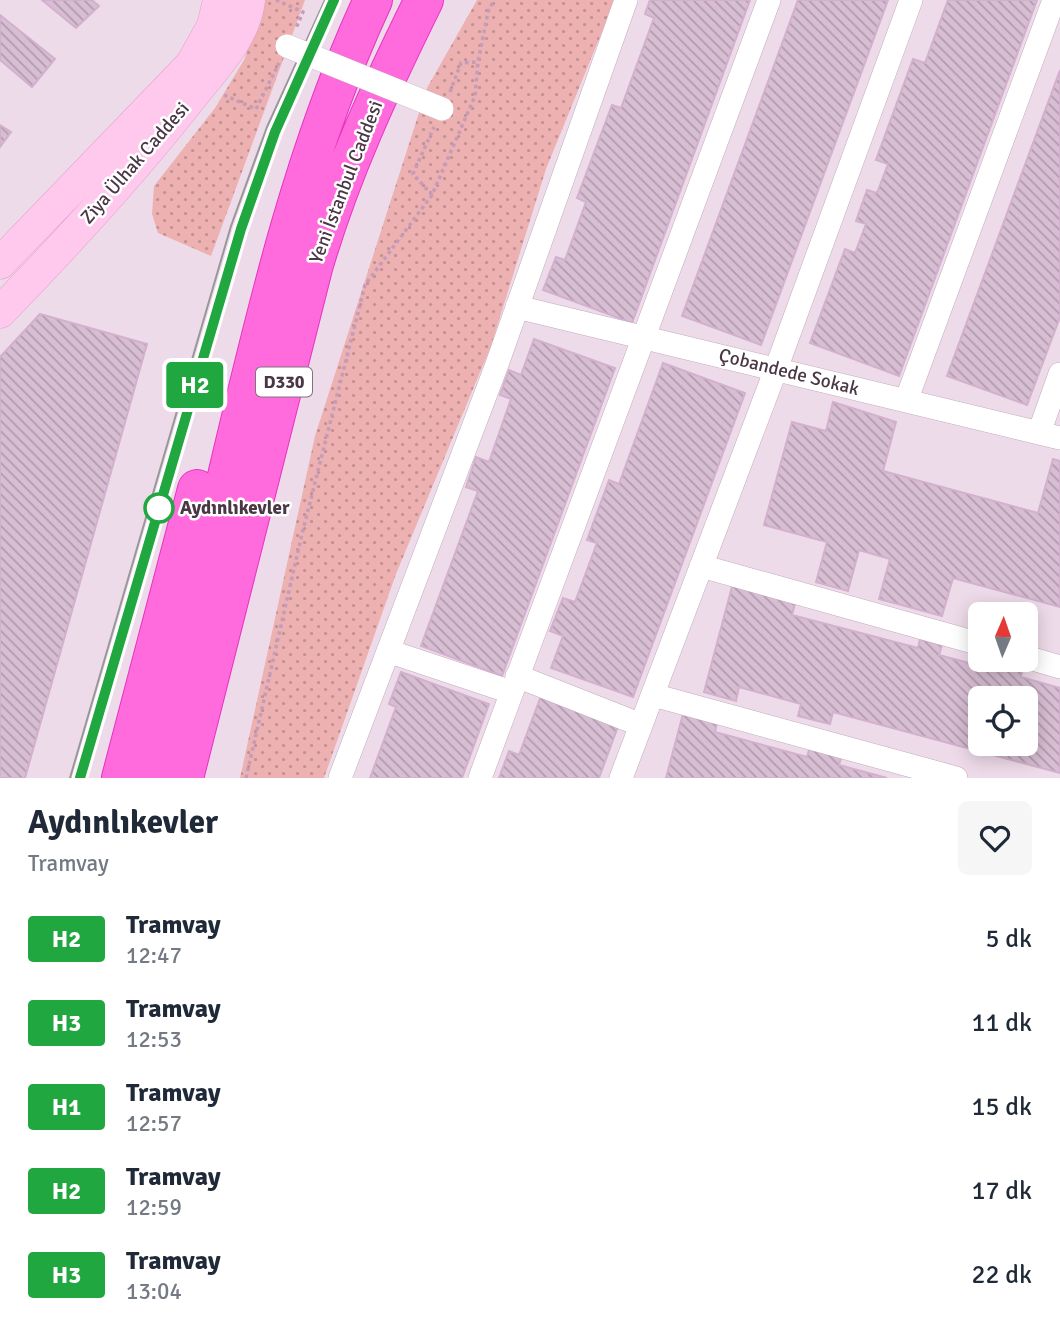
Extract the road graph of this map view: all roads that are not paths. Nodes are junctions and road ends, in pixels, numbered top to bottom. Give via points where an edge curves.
1 (219, 0) edge
2 (249, 0) edge
3 (373, 0) edge
4 (424, 0) edge
5 (626, 0) edge
6 (769, 0) edge
7 (911, 0) edge
8 (1054, 0) edge
9 (287, 46) dead end
10 (201, 74) junction
11 (442, 109) dead end
12 (326, 111) junction
13 (344, 179) junction
14 (0, 263) edge
15 (517, 307) junction
16 (0, 312) edge
17 (642, 337) junction
18 (776, 369) junction
19 (1060, 374) edge
20 (906, 401) junction
21 (1049, 436) edge
22 (701, 566) junction
23 (968, 641) edge
24 (388, 651) junction
25 (1038, 661) edge
26 (1060, 667) edge
27 (514, 684) junction
28 (653, 695) junction
29 (641, 725) junction
30 (121, 778) edge
31 (152, 778) edge
32 (184, 778) edge
33 (211, 778) edge
34 (340, 778) edge
35 (480, 778) edge
36 (621, 778) edge
37 (956, 778) edge

1 - 10 street, Ziya Ülhak Caddesi
2 - 10 street, Ziya Ülhak Caddesi via 230,48
3 - 12 highway, Yeni İstanbul Caddesi / D330
4 - 13 highway, Yeni İstanbul Caddesi / D330
5 - 15 street
6 - 17 street
7 - 18 street
8 - 20 street
9 - 11 street, bridge
10 - 14 street, Ziya Ülhak Caddesi
10 - 16 street, Ziya Ülhak Caddesi via 151,148
12 - 30 highway via 296,159 266,238
12 - 31 highway, Yeni İstanbul Caddesi / D330 via 264,321
13 - 32 highway, Yeni İstanbul Caddesi / D330 via 313,268
13 - 33 highway via 342,246
15 - 17 street, Çobandede Sokak
15 - 24 street
17 - 18 street, Çobandede Sokak
17 - 27 street
18 - 20 street, Çobandede Sokak
18 - 22 street
19 - 21 street
20 - 21 street, Çobandede Sokak
22 - 23 street
22 - 28 street
24 - 27 street
24 - 34 street
25 - 26 street
27 - 29 street
27 - 35 street
28 - 29 street
28 - 37 street
29 - 36 street

